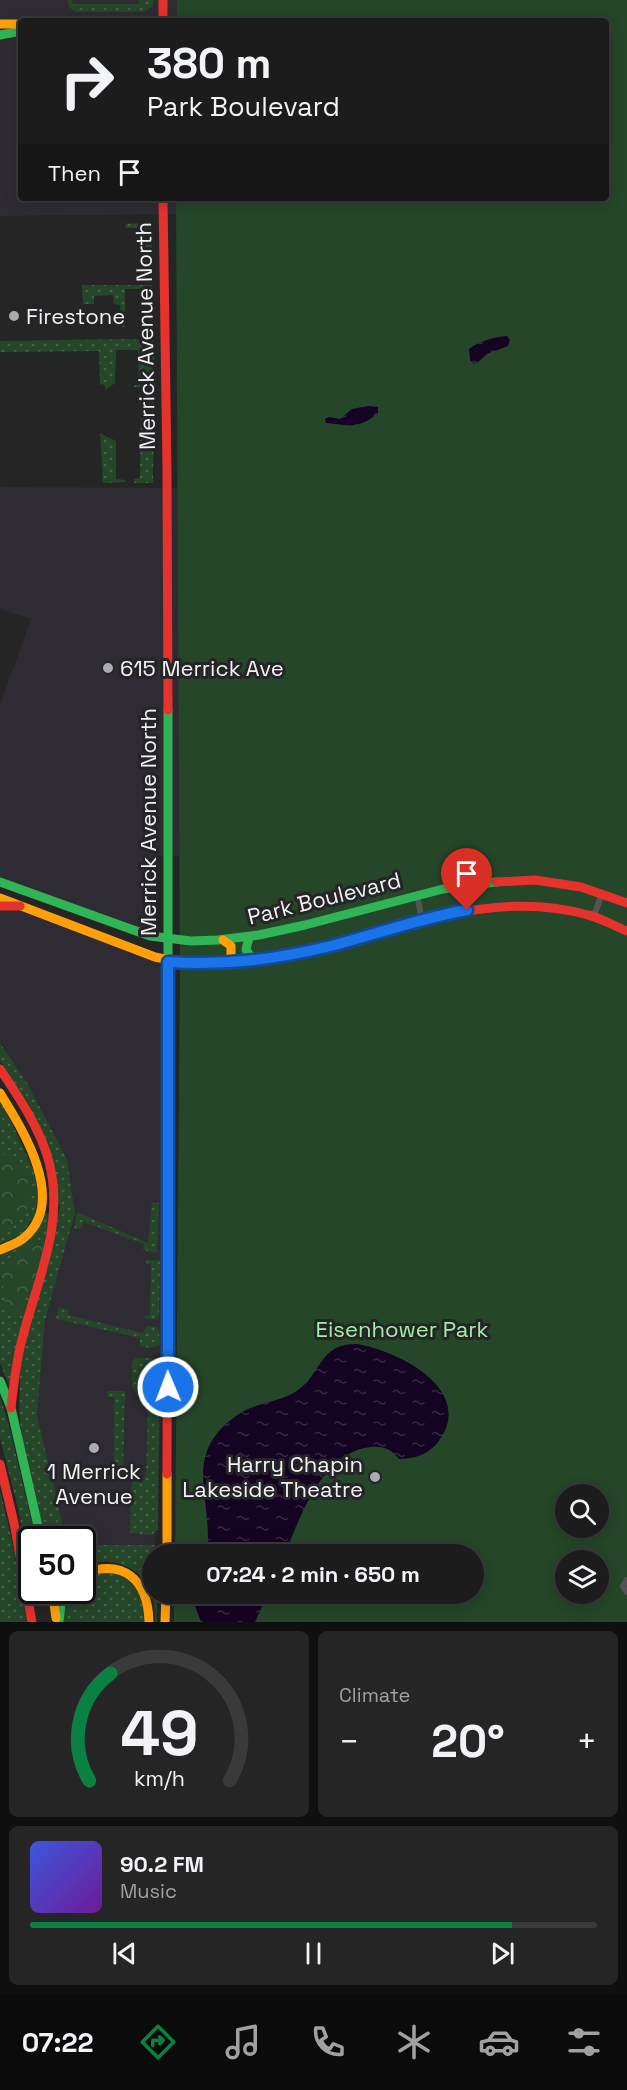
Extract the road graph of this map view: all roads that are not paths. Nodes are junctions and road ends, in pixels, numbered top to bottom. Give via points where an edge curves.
1 (163, 0) edge
2 (163, 18) edge
3 (0, 24) edge
4 (18, 24) edge
5 (18, 32) edge
6 (0, 35) edge
7 (163, 201) edge
8 (0, 882) edge
9 (602, 893) junction
10 (417, 895) junction
11 (0, 898) edge
12 (627, 903) edge
13 (0, 906) edge
14 (20, 906) junction
15 (594, 916) junction
16 (422, 920) junction
17 (627, 931) edge
18 (249, 937) junction
19 (223, 940) junction
20 (168, 941) junction
21 (254, 961) junction
22 (168, 962) junction
23 (228, 964) junction
24 (0, 1069) edge
25 (0, 1093) edge
26 (0, 1250) edge
27 (0, 1381) edge
28 (11, 1408) junction
29 (0, 1464) edge
30 (38, 1526) edge
31 (167, 1544) edge
32 (96, 1570) edge
33 (627, 1580) edge
34 (627, 1592) edge
35 (55, 1604) edge
36 (61, 1604) edge
37 (166, 1604) edge
38 (32, 1622) edge
39 (58, 1622) edge
40 (149, 1622) edge
41 (165, 1622) edge

1 - 2 main road
3 - 4 main road
5 - 6 main road
7 - 20 main road, Merrick Avenue North
8 - 20 main road, Park Boulevard
9 - 10 main road, Park Boulevard via 562,883 519,879 466,884
9 - 12 main road, Park Boulevard
9 - 15 street
10 - 16 street, Park Boulevard
10 - 18 main road, Park Boulevard via 298,929
11 - 14 main road, Park Boulevard
13 - 14 main road
14 - 22 main road, Park Boulevard
15 - 16 main road, Park Boulevard via 540,905 499,904
15 - 17 main road, Park Boulevard
16 - 21 main road, Park Boulevard via 333,945
18 - 19 main road, Park Boulevard
18 - 21 main road via 246,950
19 - 20 main road, Park Boulevard
19 - 23 main road via 231,945
20 - 22 main road, Merrick Avenue North
21 - 23 main road, Park Boulevard
22 - 23 main road, Park Boulevard
22 - 31 main road, Merrick Avenue North
24 - 28 main road via 44,1145 55,1201 52,1239 21,1341
25 - 26 main road via 32,1148 43,1194 40,1213 29,1234
27 - 28 main road
28 - 30 main road
29 - 38 main road
32 - 40 main road via 114,1568 128,1574 143,1589
33 - 34 street via 623,1586
35 - 39 main road
36 - 39 main road
37 - 41 main road

